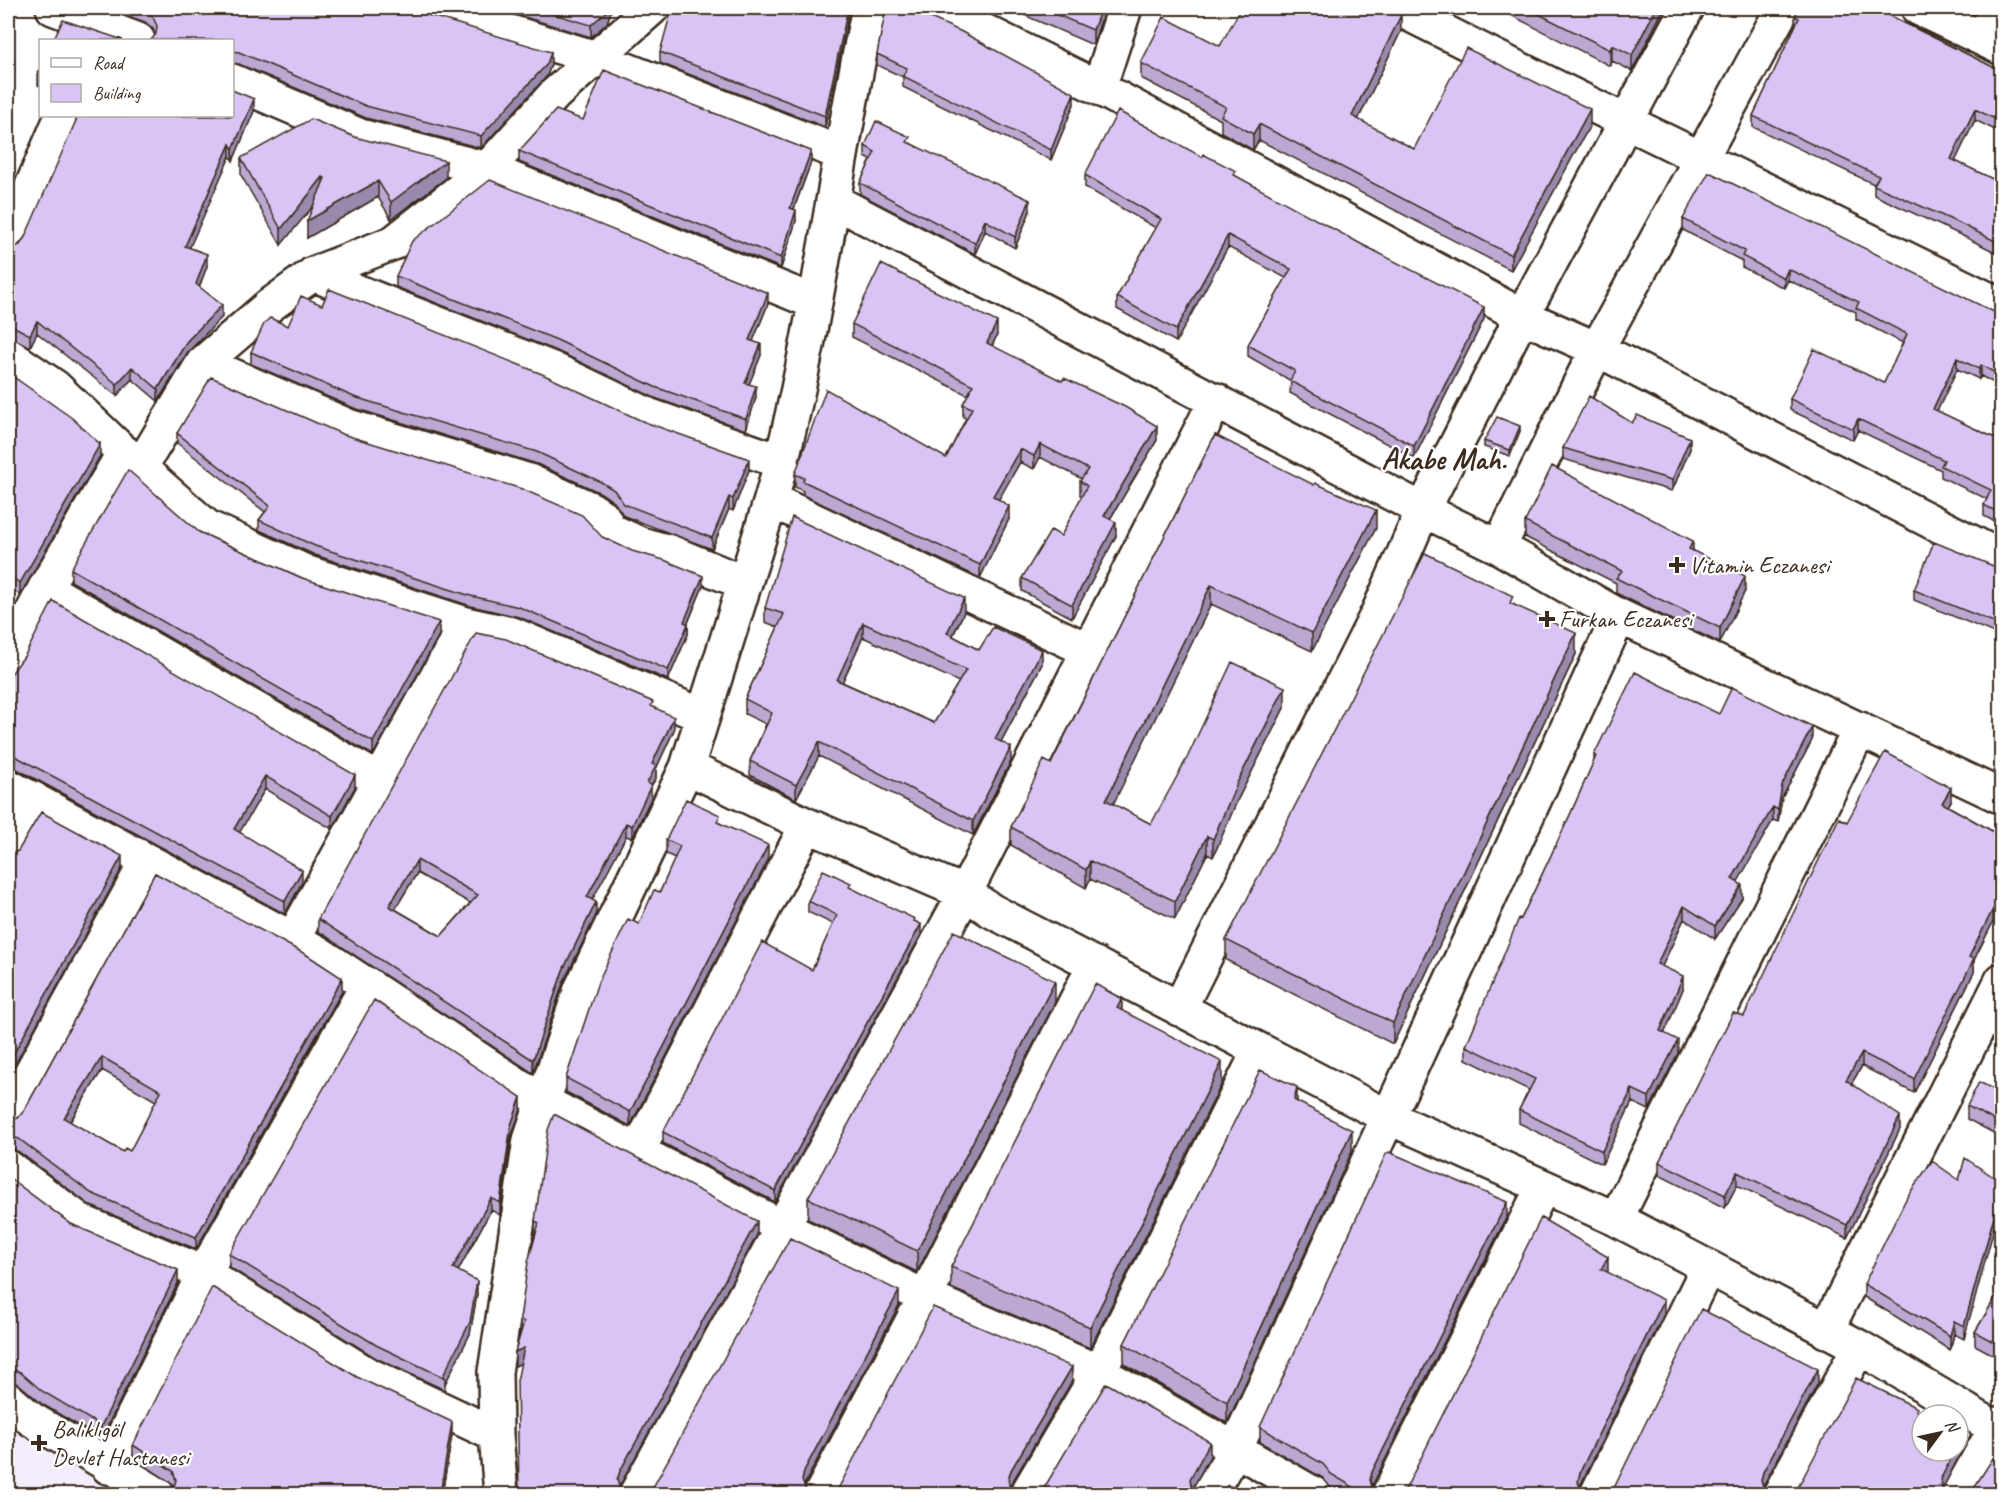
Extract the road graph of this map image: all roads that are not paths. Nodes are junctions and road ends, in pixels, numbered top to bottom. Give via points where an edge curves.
1 (53, 8) edge
2 (431, 8) edge
3 (652, 8) edge
4 (869, 8) edge
5 (938, 8) edge
6 (1125, 8) edge
7 (1396, 8) edge
8 (1687, 8) edge
9 (1783, 8) edge
10 (1918, 8) edge
11 (2001, 8) edge
12 (103, 24) edge
13 (136, 39) edge
14 (1991, 42) edge
15 (596, 58) junction
16 (234, 82) edge
17 (1100, 88) junction
18 (62, 117) edge
19 (1626, 123) junction
20 (840, 153) junction
21 (1701, 156) junction
22 (487, 169) junction
23 (834, 201) junction
24 (8, 242) edge
25 (313, 274) junction
26 (814, 302) junction
27 (2001, 306) edge
28 (1522, 316) junction
29 (1597, 349) junction
30 (8, 356) edge
31 (203, 363) junction
32 (1216, 400) junction
33 (132, 460) junction
34 (782, 462) junction
35 (771, 500) junction
36 (1423, 510) junction
37 (1499, 547) junction
38 (2001, 558) edge
39 (744, 583) junction
40 (45, 588) junction
41 (1619, 616) junction
42 (466, 624) junction
43 (1088, 650) junction
44 (8, 659) edge
45 (703, 716) junction
46 (1860, 729) junction
47 (687, 766) junction
48 (381, 781) junction
49 (21, 793) edge
50 (2001, 797) edge
51 (807, 825) junction
52 (8, 848) edge
53 (146, 863) junction
54 (964, 893) junction
55 (293, 938) junction
56 (1095, 964) junction
57 (2001, 980) edge
58 (368, 984) junction
59 (1179, 1008) junction
60 (1259, 1051) junction
61 (542, 1101) junction
62 (8, 1115) edge
63 (1389, 1118) junction
64 (638, 1151) junction
65 (8, 1167) edge
66 (1543, 1187) junction
67 (1616, 1219) junction
68 (784, 1228) junction
69 (1708, 1267) junction
70 (204, 1273) junction
71 (926, 1297) junction
72 (1826, 1330) junction
73 (1859, 1347) junction
74 (1099, 1372) junction
75 (8, 1399) edge
76 (1999, 1428) edge
77 (496, 1435) junction
78 (1235, 1450) junction
79 (108, 1467) junction
80 (157, 1494) edge
81 (501, 1494) edge
82 (636, 1494) edge
83 (821, 1494) edge
84 (1027, 1494) edge
85 (1209, 1494) edge
86 (1314, 1494) edge
87 (1389, 1494) edge
88 (1597, 1494) edge
89 (1780, 1494) edge
90 (1959, 1494) edge

1 - 12 street
2 - 15 street
3 - 15 street
4 - 20 street
5 - 17 street
6 - 17 street
7 - 19 street
8 - 19 street
9 - 21 street
10 - 14 street
11 - 14 street
12 - 13 street
15 - 20 street
15 - 22 street via 555,94
16 - 22 street via 360,136
17 - 28 street
18 - 24 street
19 - 21 street
19 - 28 street
20 - 23 street
21 - 27 street
21 - 29 street
22 - 25 street via 393,243
22 - 26 street
23 - 26 street
23 - 32 street
25 - 31 street via 268,306
25 - 34 street via 550,368 648,415
26 - 34 street
28 - 29 street
28 - 36 street
29 - 37 street
29 - 38 street
30 - 33 street via 55,387
31 - 33 street
31 - 39 street via 348,426 529,481 591,509 603,517 610,530
32 - 36 street
32 - 43 street
33 - 40 street
33 - 42 street via 207,526 308,573
34 - 35 street
35 - 39 street
35 - 43 street
36 - 37 street
36 - 59 street via 1377,615
37 - 41 street
39 - 45 street
40 - 44 street
40 - 48 street
41 - 46 street
41 - 63 street
42 - 45 street via 512,634
42 - 48 street
43 - 54 street
45 - 47 street
46 - 50 street
46 - 67 street
47 - 51 street
47 - 61 street via 581,989
48 - 55 street
49 - 52 street
49 - 53 street
51 - 54 street
51 - 64 street
53 - 55 street
53 - 62 street
54 - 56 street
54 - 68 street
55 - 58 street
56 - 59 street
56 - 71 street
57 - 72 street
58 - 61 street
58 - 70 street
59 - 60 street
60 - 63 street
60 - 74 street
61 - 64 street
61 - 77 street via 530,1140 495,1372
63 - 66 street
63 - 78 street
64 - 68 street
65 - 70 street via 82,1222
66 - 67 street
66 - 87 street
67 - 69 street
68 - 71 street
68 - 82 street
69 - 72 street
69 - 88 street
70 - 77 street via 367,1374
70 - 79 street
71 - 74 street
71 - 83 street
72 - 73 street
73 - 76 street
73 - 89 street
74 - 78 street
74 - 84 street
75 - 79 street via 32,1419
76 - 90 street
77 - 81 street
78 - 85 street
78 - 86 street
79 - 80 street

